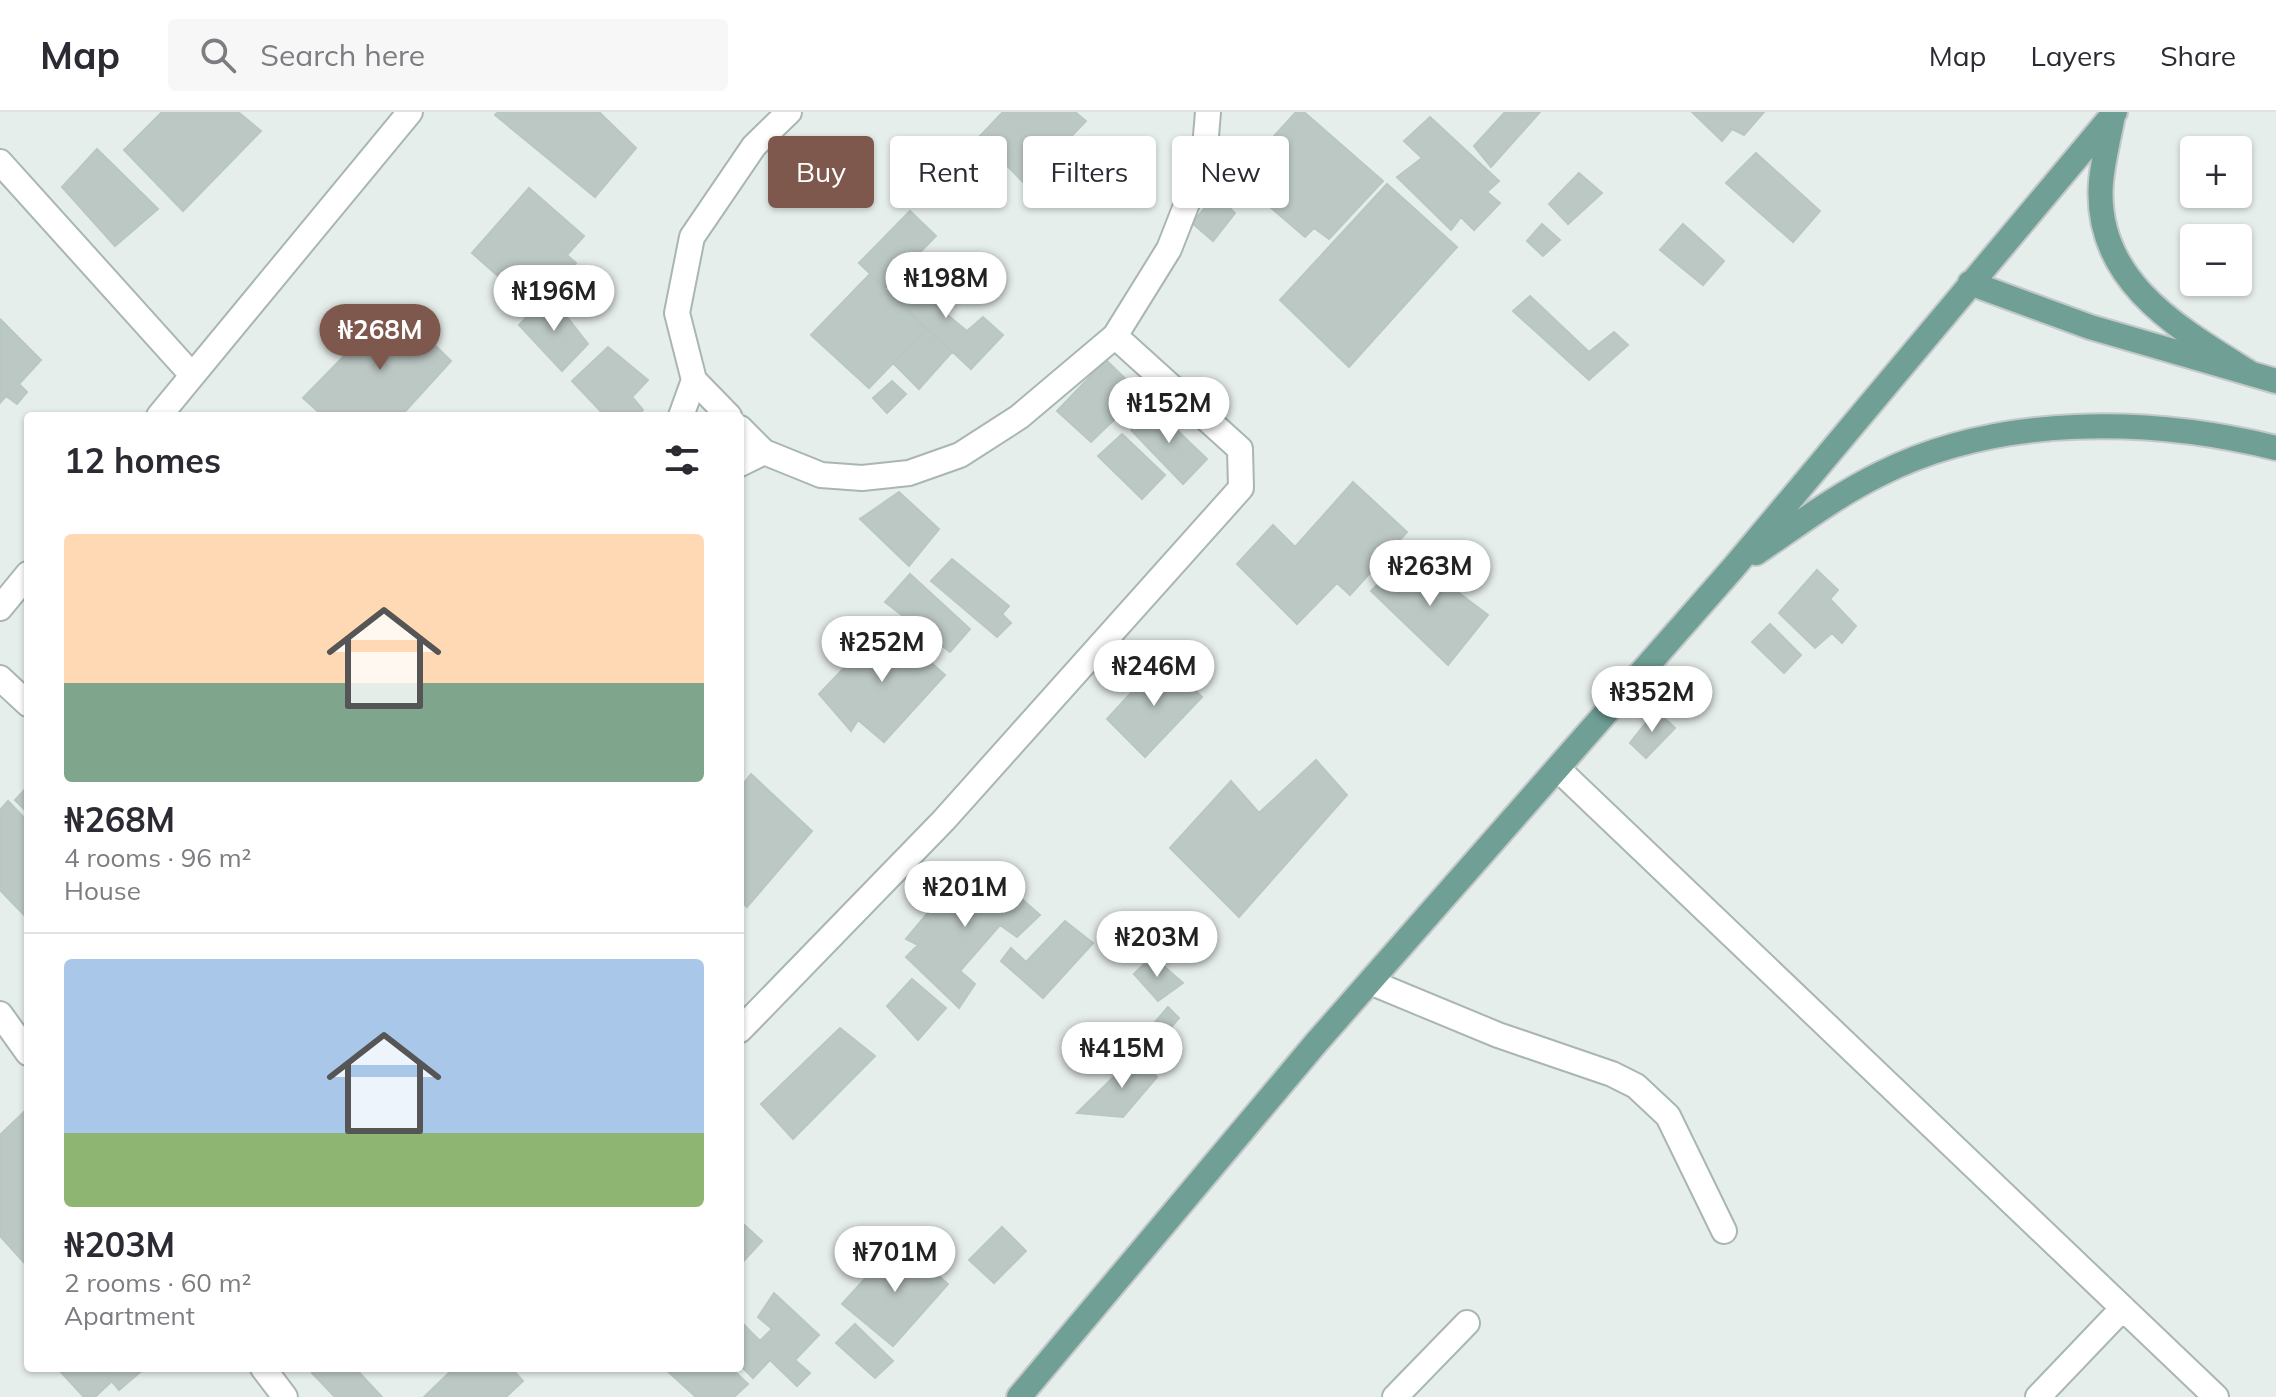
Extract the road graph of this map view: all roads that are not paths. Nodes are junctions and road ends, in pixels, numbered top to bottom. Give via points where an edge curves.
1 (410, 112) edge
2 (789, 112) edge
3 (1208, 112) edge
4 (2114, 113) edge
5 (0, 162) edge
6 (1970, 283) junction
7 (1115, 336) junction
8 (2250, 373) junction
9 (192, 375) junction
10 (694, 380) junction
11 (2276, 381) edge
12 (162, 412) edge
13 (682, 412) edge
14 (725, 412) edge
15 (744, 432) edge
16 (2276, 448) edge
17 (764, 452) junction
18 (744, 462) edge
19 (1734, 567) junction
20 (24, 579) edge
21 (0, 608) edge
22 (0, 678) edge
23 (24, 700) edge
24 (1558, 769) junction
25 (1370, 982) junction
26 (0, 1014) edge
27 (744, 1026) edge
28 (24, 1047) edge
29 (1724, 1231) dead end
30 (2123, 1308) junction
31 (1467, 1323) dead end
32 (266, 1372) edge
33 (285, 1397) edge
34 (1019, 1397) edge
35 (1395, 1397) edge
36 (2038, 1397) edge
37 (2216, 1397) edge

1 - 9 street
2 - 10 street via 754,146 692,237 677,313
3 - 7 street via 1204,160 1169,249
4 - 6 main road
4 - 8 main road via 2101,182 2102,215 2127,279 2185,332
5 - 9 street
6 - 8 main road via 2090,327
6 - 19 main road
7 - 17 street via 1019,417 960,455 909,473 821,475
7 - 27 street via 1240,449 1241,488 944,820
8 - 11 main road
9 - 12 street
10 - 13 street
10 - 14 street
15 - 17 street
16 - 19 main road via 2219,434 2144,427 2006,434 1880,473
17 - 18 street
19 - 24 main road
20 - 21 street
22 - 23 street
24 - 25 main road
24 - 30 street
25 - 29 street via 1636,1086 1668,1116
25 - 34 main road
26 - 28 street
30 - 36 street
30 - 37 street
31 - 35 street
32 - 33 street

